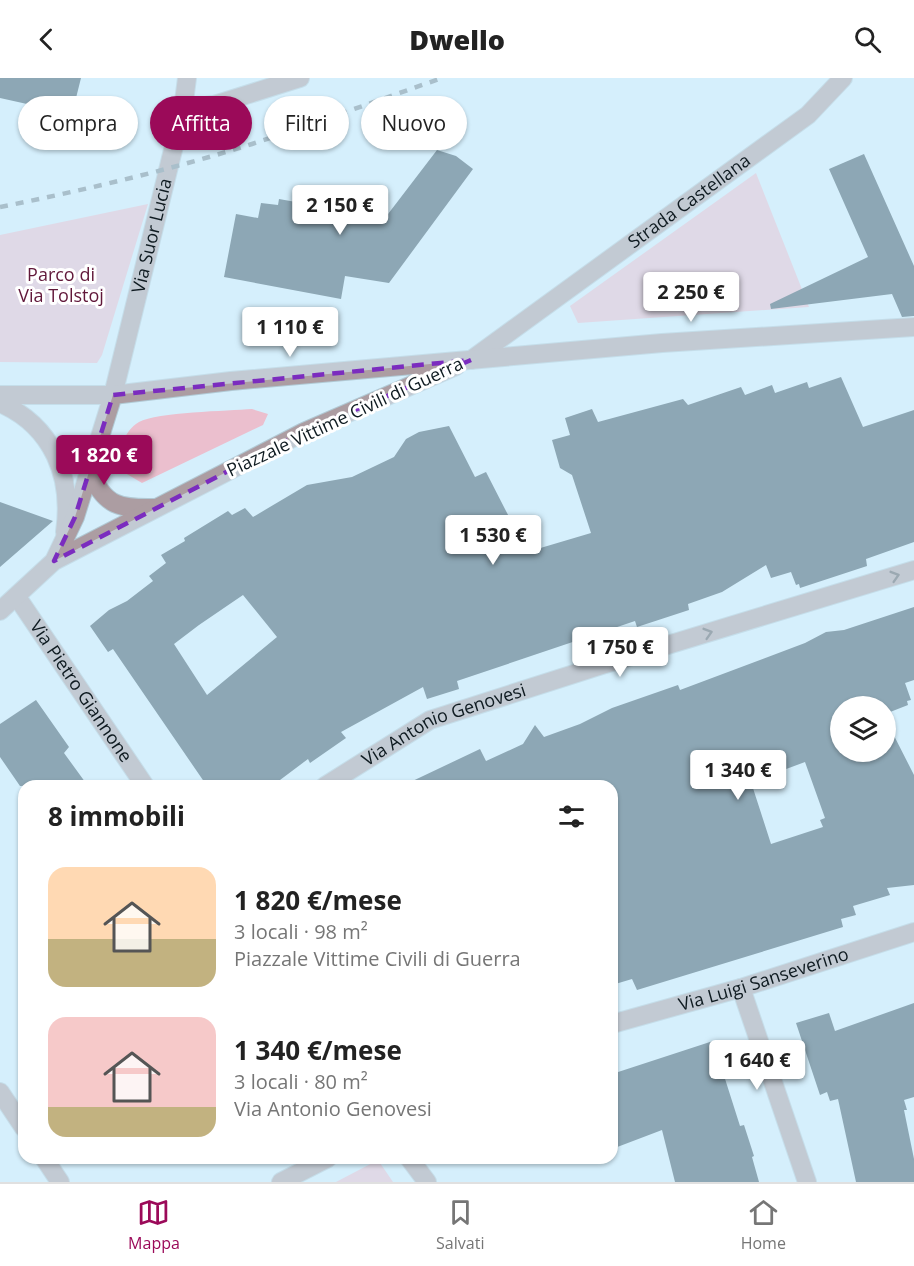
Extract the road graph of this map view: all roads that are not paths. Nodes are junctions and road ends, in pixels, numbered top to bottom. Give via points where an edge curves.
1 (187, 78) edge
2 (300, 78) edge
3 (843, 78) edge
4 (185, 96) edge
5 (243, 96) edge
6 (173, 150) edge
7 (914, 327) edge
8 (471, 360) junction
9 (0, 395) edge
10 (113, 395) junction
11 (0, 403) edge
12 (90, 471) junction
13 (156, 508) junction
14 (54, 561) junction
15 (914, 570) edge
16 (17, 597) junction
17 (0, 611) edge
18 (141, 780) edge
19 (335, 780) edge
20 (914, 932) edge
21 (741, 988) junction
22 (618, 1022) edge
23 (0, 1092) edge
24 (18, 1119) edge
25 (48, 1164) edge
26 (316, 1164) edge
27 (414, 1164) edge
28 (60, 1182) edge
29 (281, 1182) edge
30 (427, 1182) edge
31 (807, 1182) edge

1 - 4 street, Via Suor Lucia
2 - 5 street
3 - 8 street, Strada Castellana via 808,114
6 - 10 street, Via Suor Lucia
7 - 8 street
8 - 10 street, Piazzale Vittime Civili di Guerra
8 - 13 street, Piazzale Vittime Civili di Guerra via 304,432
9 - 10 street, Piazzale Vittime Civili di Guerra
10 - 12 street
11 - 14 street via 44,436 58,459 66,484 68,510 64,536
12 - 13 street, Piazzale Vittime Civili di Guerra via 110,502 128,509
12 - 14 street via 75,517
13 - 14 street, Piazzale Vittime Civili di Guerra
14 - 16 street
19 -> 15 street, Via Antonio Genovesi via 430,720
16 - 17 street
16 - 18 street, Via Pietro Giannone
20 - 21 street, Via Luigi Sanseverino
21 - 22 street, Via Luigi Sanseverino
21 - 31 street
23 - 24 street
25 - 28 street
26 - 29 street
27 - 30 street

